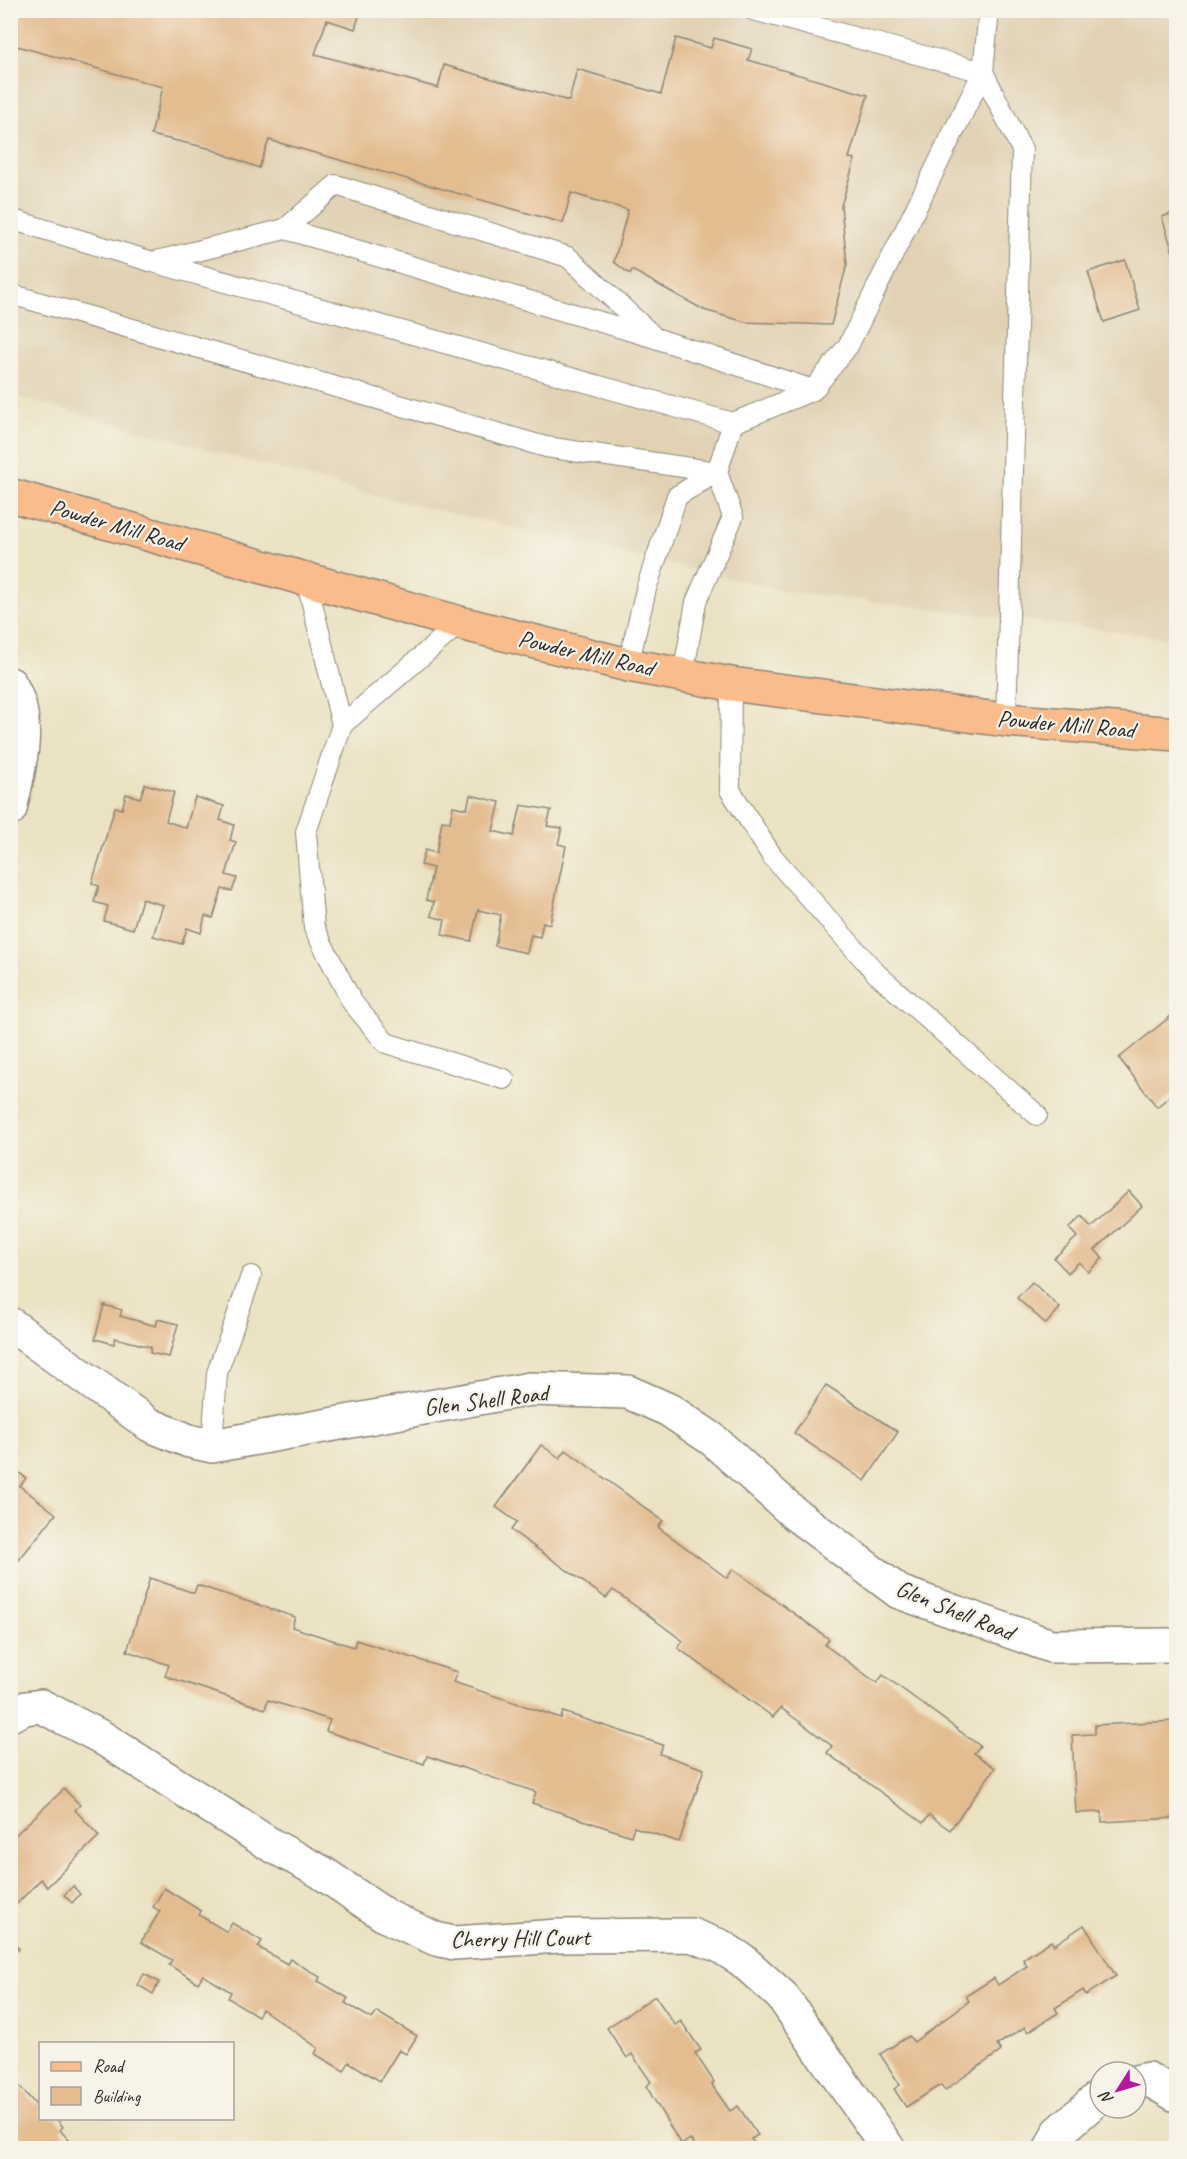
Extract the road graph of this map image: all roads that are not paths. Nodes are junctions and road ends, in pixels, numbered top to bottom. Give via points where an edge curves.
1 (753, 10) edge
2 (989, 10) edge
3 (983, 72) junction
4 (10, 219) edge
5 (285, 229) junction
6 (153, 262) junction
7 (10, 294) edge
8 (655, 338) junction
9 (813, 390) junction
10 (733, 423) junction
11 (717, 472) junction
12 (10, 495) edge
13 (306, 579) junction
14 (460, 623) junction
15 (628, 665) junction
16 (683, 675) junction
17 (10, 684) edge
18 (731, 684) junction
19 (1006, 720) junction
20 (342, 725) junction
21 (1176, 734) edge
22 (10, 809) edge
23 (504, 1079) dead end
24 (1036, 1115) dead end
25 (251, 1276) dead end
26 (10, 1324) edge
27 (212, 1446) junction
28 (1176, 1645) edge
29 (10, 1715) edge
30 (1148, 2079) edge
31 (1176, 2095) edge
32 (1088, 2107) edge
33 (888, 2148) edge
34 (1051, 2148) edge

1 - 3 lane
2 - 3 lane
3 - 9 lane via 848,346
3 - 19 lane via 1022,150
4 - 6 lane
5 - 6 lane
5 - 8 lane
5 - 8 lane via 336,185 568,257
6 - 10 lane
7 - 11 lane via 546,447
8 - 9 lane
9 - 10 lane
10 - 11 lane
11 - 15 lane via 677,496 646,589
11 - 16 lane via 734,517 696,602
12 - 13 main road, Powder Mill Road
13 - 14 main road, Powder Mill Road
13 - 20 lane
14 - 15 main road, Powder Mill Road
14 - 20 lane
15 - 16 main road, Powder Mill Road
16 - 18 main road, Powder Mill Road
17 - 22 street via 20,704 22,754
18 - 19 main road, Powder Mill Road
18 - 24 lane via 730,790 772,856 877,974
19 - 21 main road, Powder Mill Road
20 - 23 lane via 306,832 314,928 352,1002 386,1043
25 - 27 lane via 217,1373
26 - 27 street, Glen Shell Road via 150,1425
27 - 28 street, Glen Shell Road via 530,1389 628,1392 669,1410 712,1439 795,1514 899,1592 1051,1646
29 - 33 street, Cherry Hill Court via 41,1706 101,1737 386,1916 436,1939 454,1943 559,1936 691,1935 720,1946 782,1996
30 - 31 street
32 - 34 street via 1058,2133

